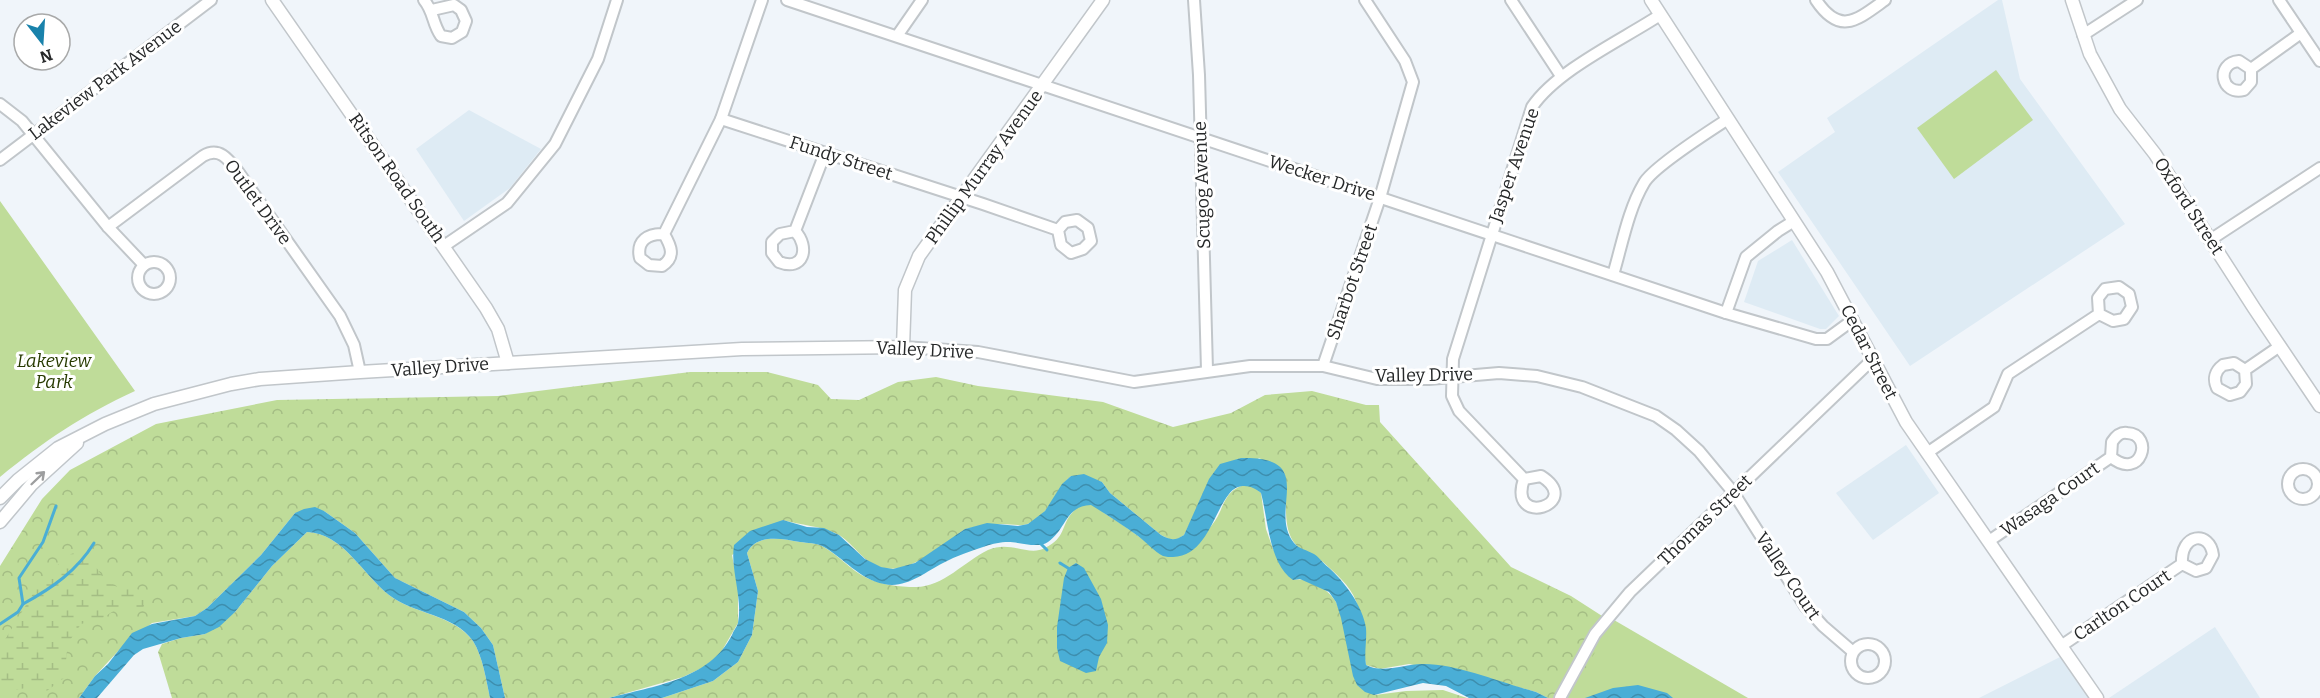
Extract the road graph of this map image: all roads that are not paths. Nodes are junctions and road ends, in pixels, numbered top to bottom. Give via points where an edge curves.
1 (211, 0) edge
2 (272, 0) edge
3 (424, 0) edge
4 (617, 0) edge
5 (762, 0) edge
6 (787, 0) edge
7 (922, 0) edge
8 (1103, 0) edge
9 (1194, 0) edge
10 (1365, 0) edge
11 (1511, 0) edge
12 (1651, 0) edge
13 (1816, 0) edge
14 (1885, 0) edge
15 (2072, 0) edge
16 (2138, 0) edge
17 (2279, 0) edge
18 (432, 10) dead end
19 (1660, 15) junction
20 (2301, 33) junction
21 (2083, 35) junction
22 (897, 36) junction
23 (2320, 61) edge
24 (2251, 69) dead end
25 (1561, 76) junction
26 (1044, 84) junction
27 (0, 104) edge
28 (721, 119) junction
29 (1728, 119) junction
30 (34, 135) junction
31 (1200, 138) junction
32 (825, 153) junction
33 (0, 160) edge
34 (2320, 168) edge
35 (962, 197) junction
36 (1380, 198) junction
37 (1794, 221) junction
38 (108, 227) junction
39 (1058, 230) dead end
40 (795, 231) dead end
41 (664, 234) dead end
42 (1491, 234) junction
43 (2210, 240) junction
44 (444, 246) junction
45 (144, 265) dead end
46 (1613, 275) junction
47 (1726, 313) junction
48 (2099, 314) dead end
49 (1853, 320) junction
50 (2280, 346) junction
51 (903, 347) junction
52 (1872, 360) junction
53 (508, 363) junction
54 (1323, 366) junction
55 (1207, 370) junction
56 (2245, 370) dead end
57 (360, 372) junction
58 (1452, 375) junction
59 (2320, 406) edge
60 (84, 436) junction
61 (1927, 453) junction
62 (2111, 457) dead end
63 (1524, 479) dead end
64 (1733, 492) junction
65 (0, 498) edge
66 (0, 522) edge
67 (1989, 541) junction
68 (2182, 564) dead end
69 (2061, 646) junction
70 (1852, 651) dead end
71 (1560, 698) edge
72 (2097, 698) edge

1 - 30 street, Lakeview Park Avenue
2 - 44 street, Ritson Road South
3 - 18 street
4 - 44 street via 598,58 555,144 507,202
5 - 28 street
6 - 22 street, Wecker Drive
7 - 22 street
8 - 26 street, Phillip Murray Avenue
9 - 31 street, Scugog Avenue
10 - 36 street, Sharbot Street via 1405,61 1413,82
11 - 25 street
12 - 19 street, Cedar Street
13 - 14 street via 1833,20 1842,22 1856,20
15 - 21 street, Oxford Street
16 - 21 street
17 - 20 street
19 - 25 street, Jasper Avenue
19 - 29 street, Cedar Street
20 - 23 street
20 - 24 street
21 - 43 street, Oxford Street via 2120,109 2155,154
22 - 26 street, Wecker Drive
25 - 42 street, Jasper Avenue via 1532,107
26 - 31 street, Wecker Drive
26 - 35 street, Phillip Murray Avenue
27 - 30 street
28 - 32 street, Fundy Street
28 - 41 street
29 - 37 street, Cedar Street
29 - 46 street via 1645,181
30 - 33 street, Lakeview Park Avenue
30 - 38 street
31 - 36 street, Wecker Drive
31 - 55 street, Scugog Avenue
32 - 35 street, Fundy Street
32 - 40 street
34 - 43 street
35 - 39 street, Fundy Street
35 - 51 street, Phillip Murray Avenue via 919,256 905,290
36 - 42 street, Wecker Drive
36 - 54 street, Sharbot Street
37 - 47 street via 1746,257
37 - 49 street, Cedar Street
38 - 45 street
38 - 57 street, Outlet Drive via 203,156 220,153 233,165 340,316 354,345
42 - 46 street, Wecker Drive
42 - 58 street, Jasper Avenue via 1453,358
43 - 50 street, Oxford Street
44 - 53 street, Ritson Road South via 492,318
46 - 47 street, Wecker Drive
47 - 49 street, Wecker Drive via 1816,339 1827,339
48 - 61 street via 2008,374 1994,407
49 - 52 street, Cedar Street
50 - 56 street
50 - 59 street, Oxford Street
51 - 53 street, Valley Drive via 742,349
51 - 55 street, Valley Drive via 978,352 1134,382
52 - 61 street, Cedar Street
52 - 64 street, Thomas Street
53 - 57 street, Valley Drive
54 - 55 street, Valley Drive
54 - 58 street, Valley Drive via 1377,379
57 - 60 street, Valley Drive via 260,379 213,387 154,404
58 - 63 street, Jasper Avenue via 1452,396 1459,411
58 - 64 street, Valley Drive via 1537,376 1619,400 1656,416 1676,430
60 - 65 street, Valley Drive via 49,454
66 -> 60 street, Valley Drive via 32,484
61 - 67 street, Cedar Street
62 - 67 street, Wasaga Court
64 - 70 street, Valley Court via 1805,606
64 - 71 street, Thomas Street via 1630,592 1595,634
67 - 69 street, Cedar Street
68 - 69 street, Carlton Court
69 - 72 street, Cedar Street

